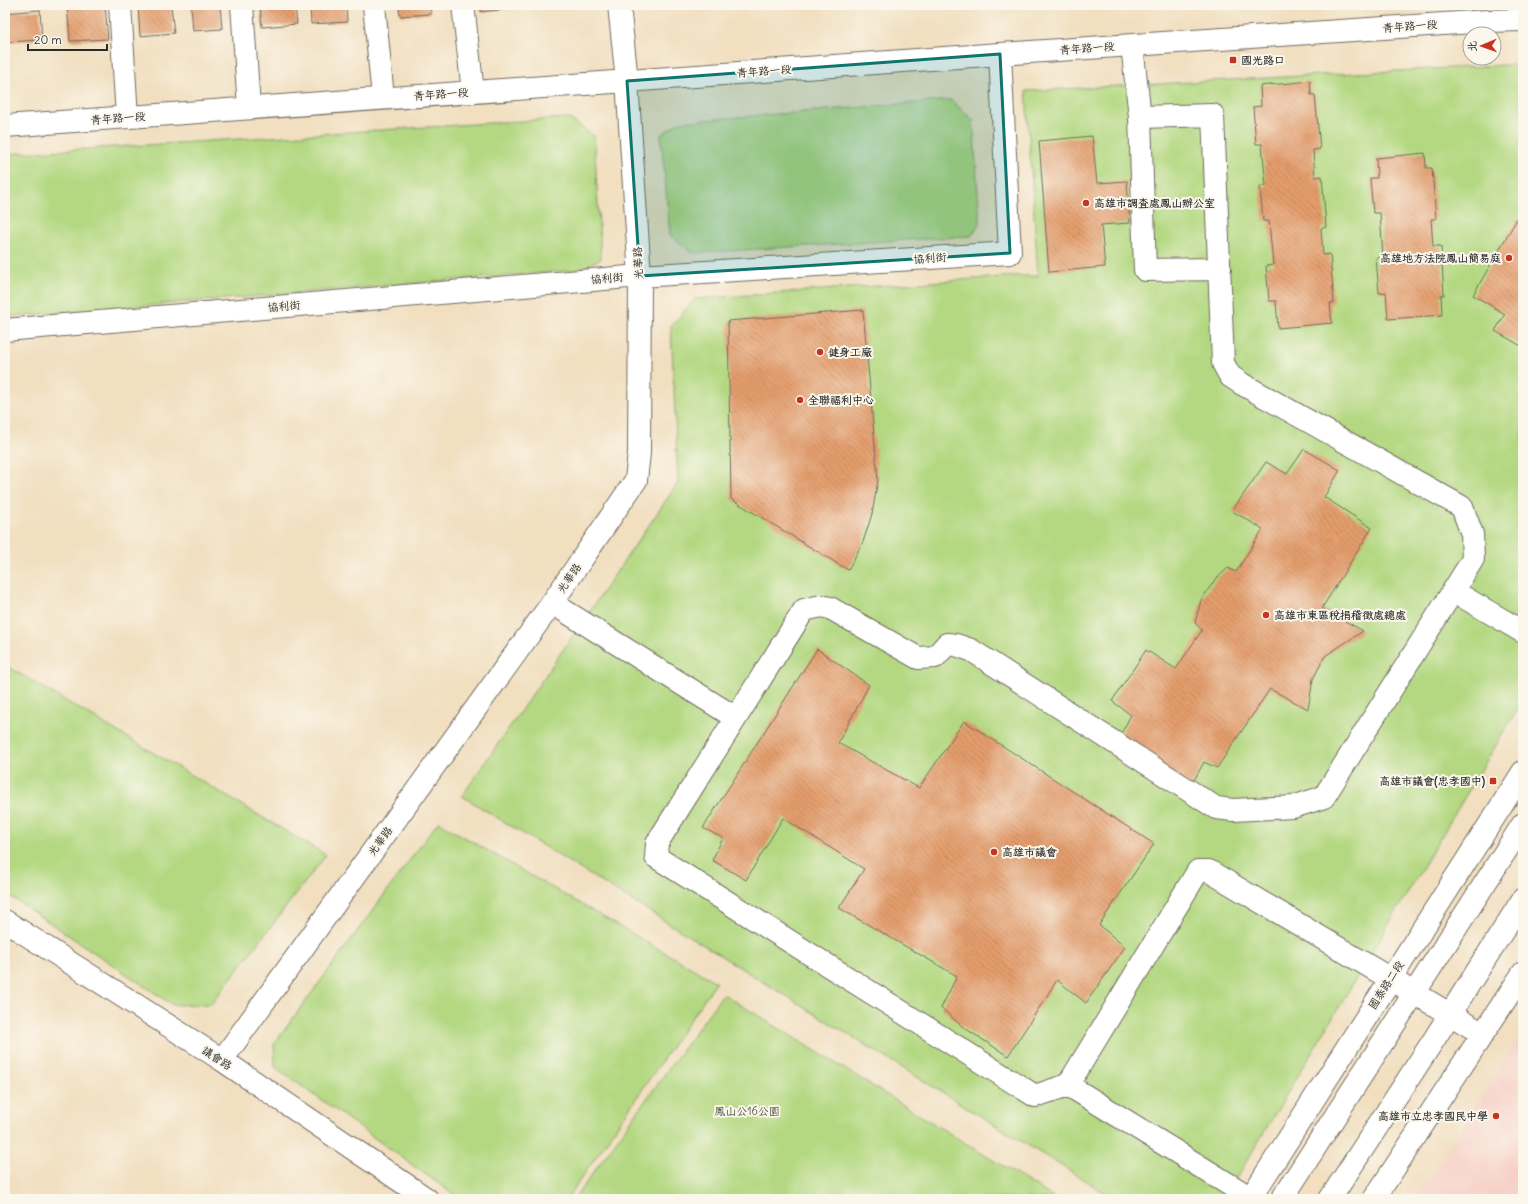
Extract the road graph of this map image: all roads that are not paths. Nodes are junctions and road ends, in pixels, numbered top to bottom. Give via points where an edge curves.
1 (120, 5) edge
2 (242, 5) edge
3 (374, 5) edge
4 (463, 5) edge
5 (620, 5) edge
6 (1488, 13) edge
7 (1523, 20) edge
8 (1132, 45) junction
9 (1000, 54) junction
10 (627, 81) junction
11 (473, 92) junction
12 (383, 98) junction
13 (249, 108) junction
14 (127, 117) junction
15 (1140, 117) junction
16 (5, 126) edge
17 (1220, 269) junction
18 (640, 276) junction
19 (5, 330) edge
20 (1453, 592) junction
21 (552, 603) junction
22 (1523, 632) edge
23 (736, 718) junction
24 (1523, 772) edge
25 (1523, 824) edge
26 (1523, 898) edge
27 (5, 921) edge
28 (1523, 973) edge
29 (1390, 980) junction
30 (1414, 993) junction
31 (1449, 1015) junction
32 (1483, 1034) junction
33 (222, 1060) junction
34 (1068, 1085) junction
35 (427, 1199) edge
36 (1250, 1199) edge
37 (1282, 1199) edge
38 (1330, 1199) edge
39 (1374, 1199) edge

1 - 14 street
2 - 13 street
3 - 12 street
4 - 11 street
5 - 10 street, 光華路
6 - 7 street, 青年路一段
6 - 8 street, 青年路一段
8 - 9 street, 青年路一段
8 - 15 street
9 - 10 street, 青年路一段
9 - 18 street, 協利街 via 1010,253
10 - 11 street, 青年路一段
10 - 18 street, 光華路
11 - 12 street, 青年路一段
12 - 13 street, 青年路一段
13 - 14 street, 青年路一段
14 - 16 street, 青年路一段
15 - 17 street via 1213,116
15 - 17 street via 1145,270
17 - 20 street via 1223,363 1230,376 1462,507 1472,534 1473,559
18 - 19 street, 協利街
18 - 21 street, 光華路 via 639,453 636,480
20 - 22 street
20 - 23 street via 1324,796 1293,807 1233,810 1216,808 971,650 947,644 935,657 918,658 830,608 821,606 804,610
21 - 23 street
21 - 33 street, 光華路
23 - 34 street via 657,843 656,857 1035,1096
24 - 29 street, 國泰路二段
25 - 30 street
26 - 31 street
27 - 33 street, 議會路
28 - 32 street
29 - 30 street
29 - 34 street via 1209,871 1198,871
29 - 36 street, 國泰路二段
30 - 31 street
30 - 37 street
31 - 32 street
31 - 38 street
32 - 39 street
33 - 35 street, 議會路
34 - 36 street

